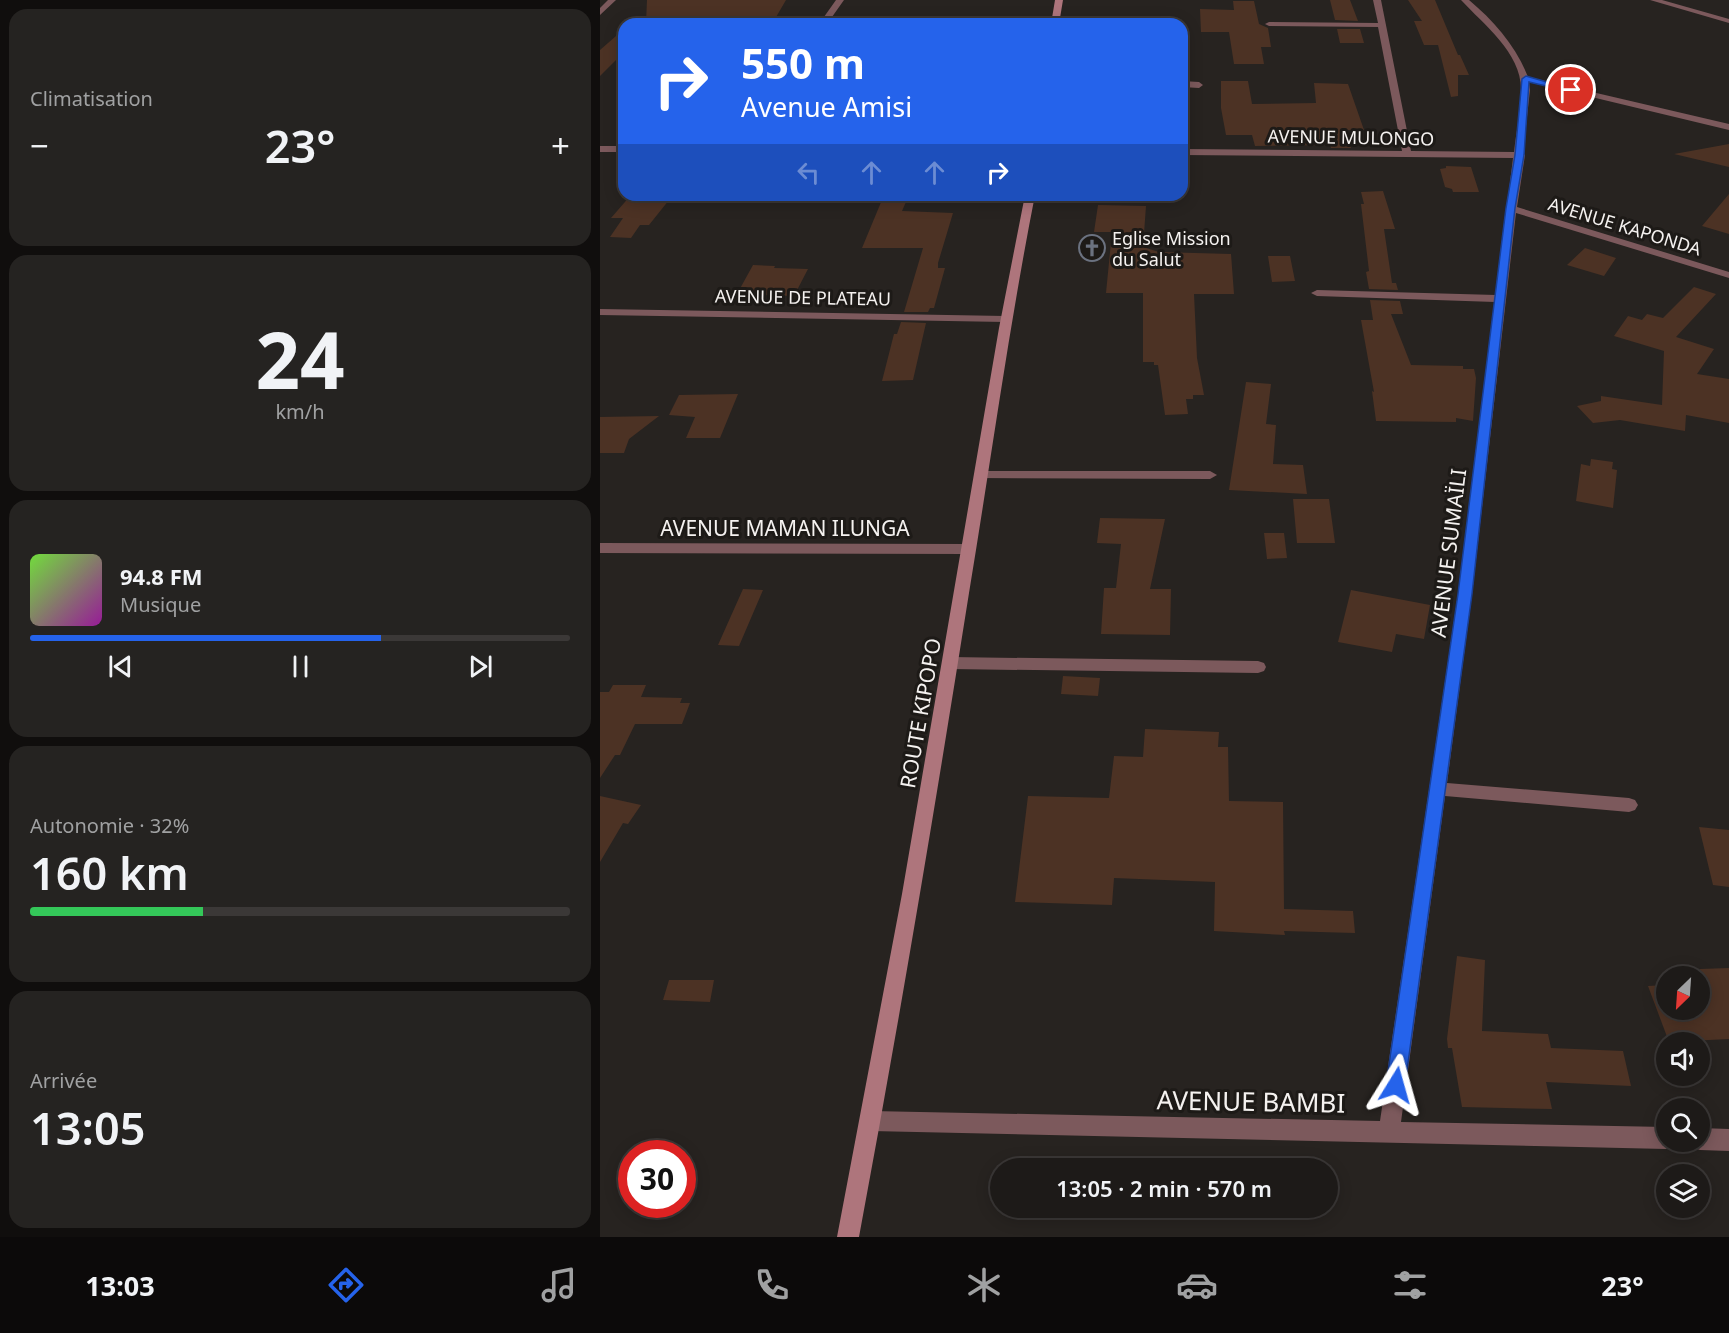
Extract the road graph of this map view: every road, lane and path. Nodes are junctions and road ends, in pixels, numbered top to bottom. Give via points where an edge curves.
1 (612, 0) edge
2 (840, 0) edge
3 (1059, 0) edge
4 (1377, 0) edge
5 (1465, 0) edge
6 (1654, 0) edge
7 (600, 13) edge
8 (827, 18) edge
9 (1056, 18) edge
10 (1729, 21) edge
11 (1269, 24) dead end
12 (1382, 25) junction
13 (1526, 79) junction
14 (1188, 84) edge
15 (1199, 85) dead end
16 (1729, 128) edge
17 (600, 149) edge
18 (618, 149) edge
19 (1188, 152) edge
20 (1407, 154) junction
21 (1520, 155) junction
22 (1029, 201) edge
23 (1511, 208) junction
24 (1729, 275) edge
25 (1317, 293) dead end
26 (1501, 299) junction
27 (600, 312) edge
28 (1005, 319) junction
29 (981, 475) junction
30 (1210, 475) dead end
31 (600, 548) edge
32 (969, 549) junction
33 (950, 663) junction
34 (1258, 667) dead end
35 (1438, 789) junction
36 (1629, 805) dead end
37 (871, 1121) junction
38 (1389, 1131) junction
39 (1656, 1138) edge
40 (1710, 1139) edge
41 (1729, 1140) edge
42 (848, 1237) edge

1 - 7 street
2 - 8 street
3 - 9 main road
4 - 12 street
5 - 13 street via 1504,42
6 - 10 street
11 - 12 street
12 - 20 street
13 - 16 street
13 - 21 street, AVENUE SUMAÏLI
14 - 15 street
17 - 18 street
19 - 20 street, AVENUE MULONGO
20 - 21 street, AVENUE MULONGO
21 - 23 street, AVENUE SUMAÏLI
22 - 28 main road, ROUTE KIPOPO
23 - 24 street, AVENUE KAPONDA
23 - 26 street, AVENUE SUMAÏLI
25 - 26 street
26 - 35 street, AVENUE SUMAÏLI
27 - 28 street, AVENUE DE PLATEAU
28 - 29 main road, ROUTE KIPOPO
29 - 30 street
29 - 32 main road, ROUTE KIPOPO
31 - 32 street, AVENUE MAMAN ILUNGA
32 - 33 main road, ROUTE KIPOPO
33 - 34 street
33 - 37 main road, ROUTE KIPOPO
35 - 36 street
35 - 38 street, AVENUE SUMAÏLI
37 - 38 street, AVENUE BAMBI
37 - 42 main road, ROUTE KIPOPO
38 - 39 street, AVENUE BAMBI
40 - 41 street

